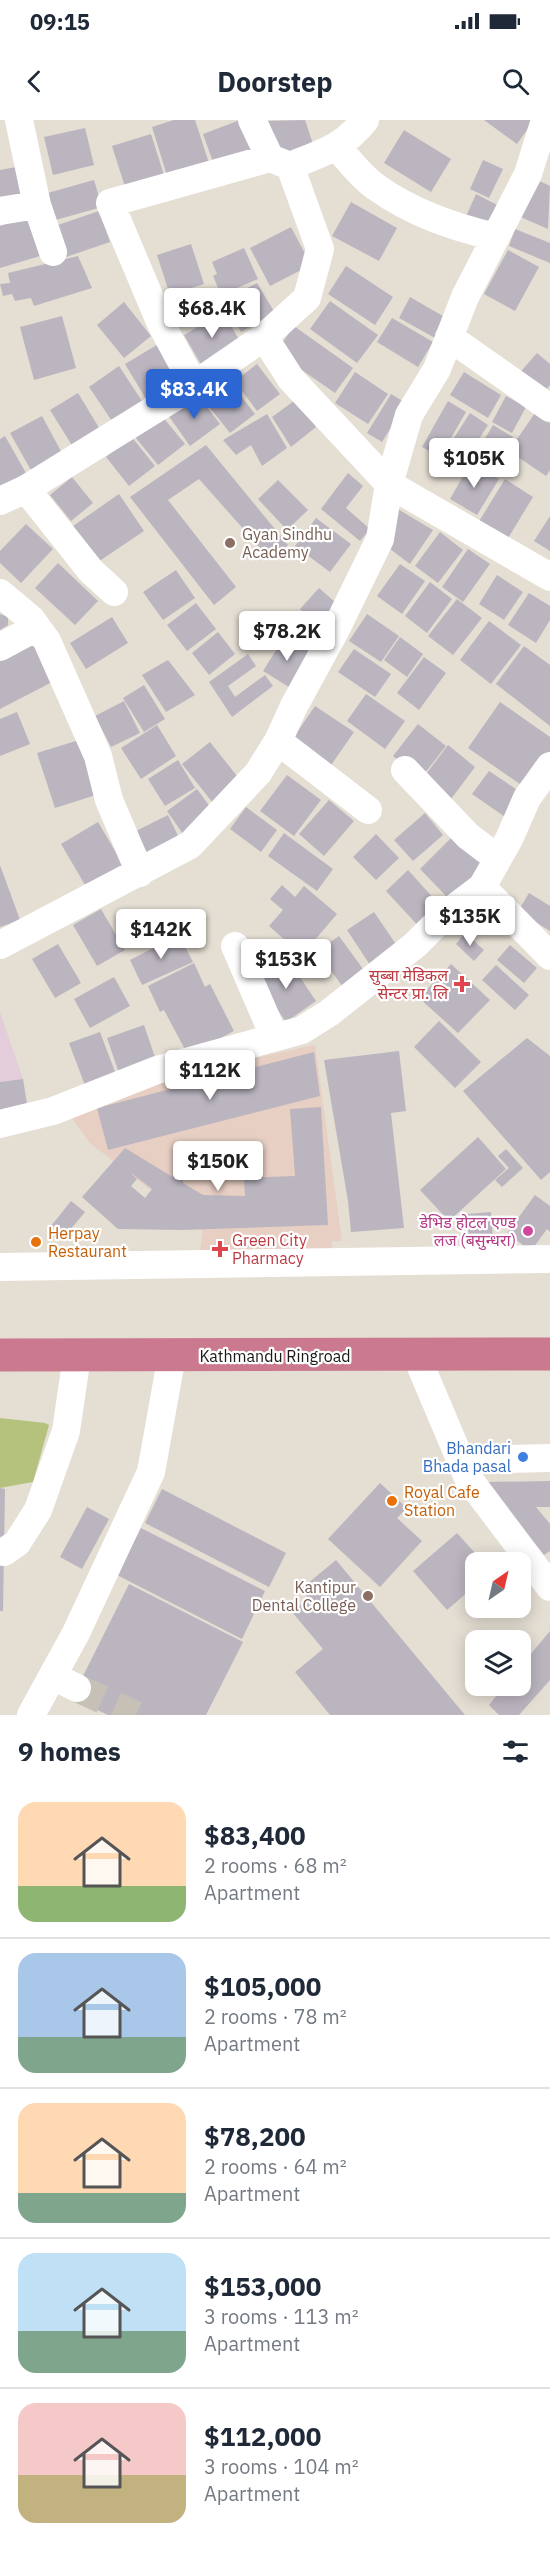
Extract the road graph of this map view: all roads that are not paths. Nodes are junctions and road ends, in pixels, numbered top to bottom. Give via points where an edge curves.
1 (19, 120) edge
2 (252, 120) edge
3 (365, 120) edge
4 (545, 120) edge
5 (337, 147) junction
6 (280, 162) junction
7 (37, 205) junction
8 (0, 211) edge
9 (496, 237) junction
10 (53, 252) dead end
11 (264, 337) junction
12 (450, 337) junction
13 (194, 386) junction
14 (550, 408) edge
15 (389, 484) junction
16 (26, 489) junction
17 (0, 501) edge
18 (550, 577) edge
19 (114, 592) dead end
20 (0, 593) edge
21 (37, 627) junction
22 (0, 647) edge
23 (278, 741) junction
24 (550, 766) edge
25 (405, 770) dead end
26 (368, 810) dead end
27 (497, 858) junction
28 (140, 873) junction
29 (482, 887) junction
30 (0, 945) edge
31 (235, 946) dead end
32 (550, 956) edge
33 (274, 1036) junction
34 (0, 1124) edge
35 (550, 1259) edge
36 (0, 1267) edge
37 (0, 1354) edge
38 (416, 1354) junction
39 (550, 1354) edge
40 (172, 1355) junction
41 (77, 1356) junction
42 (550, 1458) edge
43 (460, 1460) junction
44 (4, 1552) dead end
45 (550, 1587) edge
46 (32, 1715) edge

1 - 7 street
2 - 6 street
3 - 5 street via 352,137
4 - 9 street via 528,174
5 - 6 street
5 - 9 street via 374,186 416,211 459,229
6 - 11 street via 320,249 308,298
6 - 13 street via 111,203 161,324
7 - 8 street
7 - 10 street
9 - 12 street via 465,297
11 - 13 street
11 - 15 street via 291,379
12 - 14 street
12 - 15 street via 437,369 409,416
13 - 16 street
15 - 18 street
15 - 23 street via 380,539
16 - 17 street
16 - 19 street via 91,571
20 - 21 street
21 - 22 street
21 - 28 street via 98,756 109,800
23 - 26 street
23 - 28 street via 258,772 190,845
24 - 27 street via 527,798
25 - 27 street via 468,836
27 - 29 street
28 - 30 street
29 - 32 street
29 - 33 street via 329,1013 302,1030
31 - 33 street
33 - 34 street via 157,1070 53,1110
35 - 36 street
37 - 41 highway, Kathmandu Ringroad
38 - 39 highway, Kathmandu Ringroad
38 - 40 highway, Kathmandu Ringroad
38 - 43 street
40 - 41 highway, Kathmandu Ringroad
40 - 46 street via 151,1472 76,1634 65,1682
41 - 44 street via 66,1431 38,1510 17,1543
42 - 43 street
43 - 45 street via 468,1478

